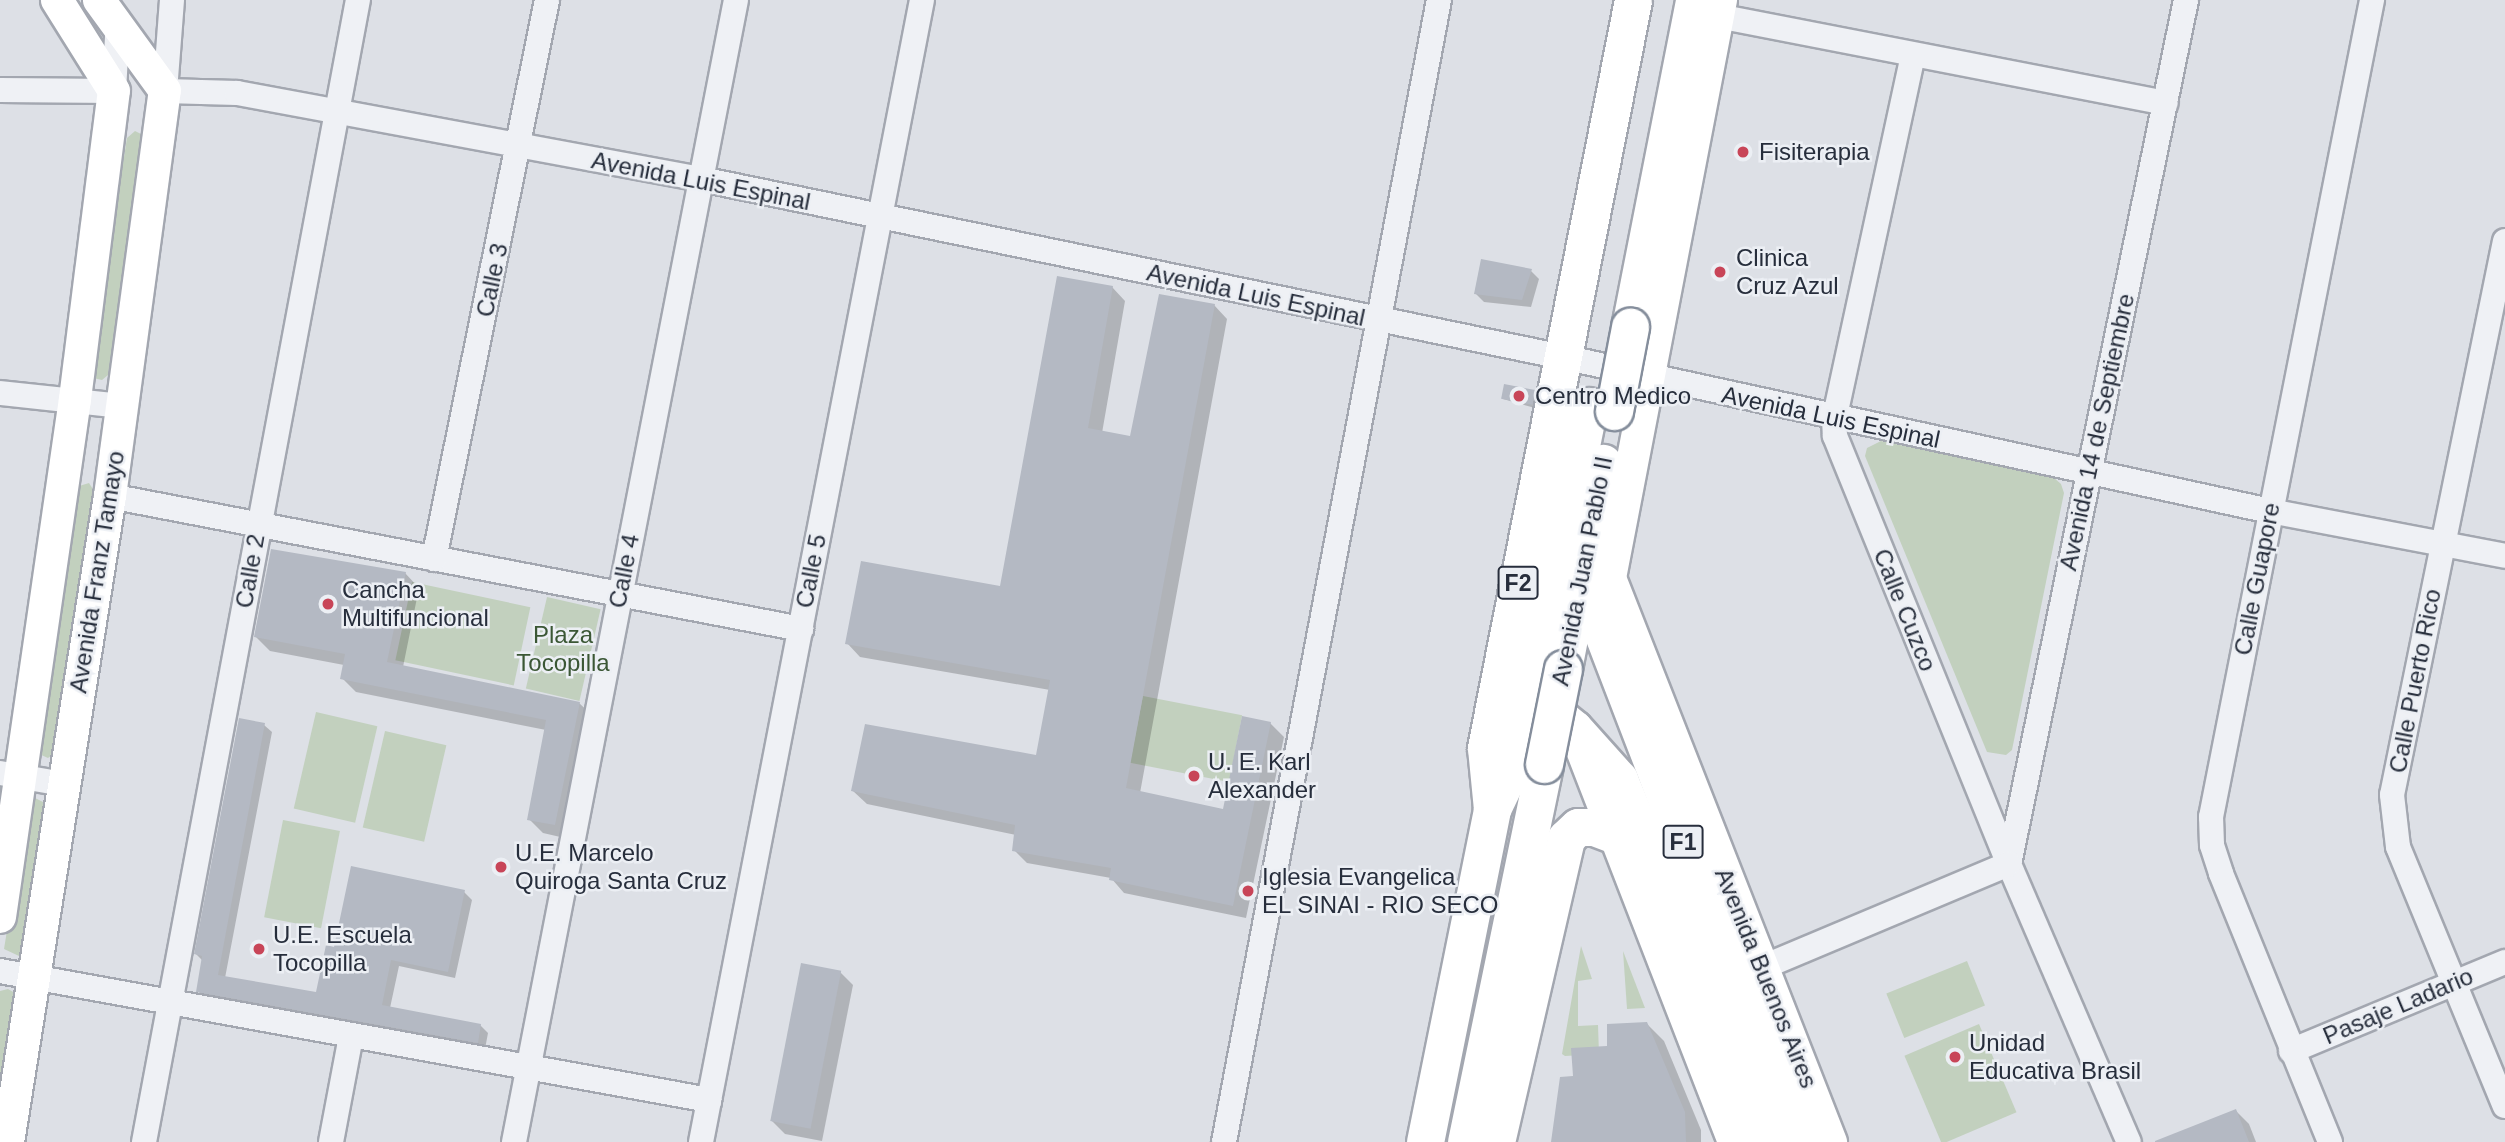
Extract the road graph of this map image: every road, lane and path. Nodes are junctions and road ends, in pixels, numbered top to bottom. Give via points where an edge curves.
1 (57, 0) edge
2 (99, 0) edge
3 (172, 0) edge
4 (358, 0) edge
5 (547, 0) edge
6 (736, 0) edge
7 (922, 0) edge
8 (1439, 0) edge
9 (1633, 0) edge
10 (1670, 0) edge
11 (2186, 0) edge
12 (2372, 0) edge
13 (1711, 5) edge
14 (118, 13) edge
15 (1913, 55) junction
16 (0, 90) edge
17 (114, 90) junction
18 (165, 91) junction
19 (2166, 103) junction
20 (335, 109) junction
21 (520, 147) junction
22 (701, 179) junction
23 (878, 215) junction
24 (2505, 241) edge
25 (1380, 321) junction
26 (1618, 325) junction
27 (1563, 357) junction
28 (1648, 377) junction
29 (0, 393) edge
30 (75, 399) junction
31 (121, 406) junction
32 (1601, 408) junction
33 (1834, 419) junction
34 (2087, 473) junction
35 (110, 496) junction
36 (2270, 511) junction
37 (258, 527) junction
38 (2443, 543) junction
39 (2505, 556) edge
40 (434, 559) junction
41 (1595, 578) junction
42 (619, 595) junction
43 (801, 629) junction
44 (1531, 694) junction
45 (1574, 729) junction
46 (11, 774) edge
47 (64, 784) junction
48 (1492, 809) junction
49 (1610, 833) junction
50 (2009, 864) junction
51 (0, 918) edge
52 (2505, 962) edge
53 (1761, 968) junction
54 (0, 971) edge
55 (33, 977) junction
56 (2456, 981) junction
57 (170, 1004) junction
58 (351, 1037) junction
59 (2291, 1051) junction
60 (528, 1067) junction
61 (709, 1100) junction
62 (2505, 1106) edge
63 (8, 1142) edge
64 (144, 1142) edge
65 (331, 1142) edge
66 (514, 1142) edge
67 (701, 1142) edge
68 (1224, 1142) edge
69 (1425, 1142) edge
70 (1466, 1142) edge
71 (1496, 1142) edge
72 (1734, 1142) edge
73 (1767, 1142) edge
74 (1798, 1142) edge
75 (1831, 1142) edge
76 (2129, 1142) edge
77 (2330, 1142) edge

1 - 17 main road
2 - 14 main road
3 - 18 street, Avenida Franz Tamayo
4 - 20 street, Calle 2
5 - 21 street, Calle 3
6 - 22 street, Calle 4
7 - 23 street, Calle 5
8 - 25 street
9 - 27 highway, F2
10 - 26 highway, F2
11 - 19 street, Avenida 14 de Septiembre
12 - 36 street, Calle Guapore
13 - 15 street
13 - 26 highway, Avenida Juan Pablo II / F2
13 - 28 main road, Avenida Juan Pablo II
14 - 17 street, Avenida Franz Tamayo
14 - 18 main road
15 - 19 street
15 - 33 street, Calle Cuzco
16 - 17 street, Avenida Luis Espinal
17 - 18 main road, Avenida Luis Espinal
17 - 30 main road, Avenida Franz Tamayo
18 - 20 street, Avenida Luis Espinal via 237,93
18 - 31 main road, Avenida Franz Tamayo
19 - 34 street, Avenida 14 de Septiembre
20 - 21 street, Avenida Luis Espinal
20 - 37 street, Calle 2
21 - 22 street, Avenida Luis Espinal
21 - 40 street, Calle 3
22 - 23 street, Avenida Luis Espinal
22 - 42 street, Calle 4
23 - 25 street, Avenida Luis Espinal
23 - 43 street, Calle 5
24 - 38 street, Calle Puerto Rico
25 - 27 street, Avenida Luis Espinal
25 - 68 street
26 - 32 highway, Avenida Juan Pablo II / F2, bridge
27 - 28 street, Avenida Luis Espinal
27 - 48 highway, F2 via 1486,748
28 - 33 street, Avenida Luis Espinal
28 - 41 main road, Avenida Juan Pablo II
29 - 30 street
30 - 31 street
30 - 46 main road, Avenida Franz Tamayo
31 - 35 main road, Avenida Franz Tamayo
32 - 41 highway, Avenida Juan Pablo II / F2
32 - 44 highway, F2
33 - 34 street, Avenida Luis Espinal
33 - 50 street, Calle Cuzco via 1845,463
34 - 36 street, Avenida Luis Espinal
34 - 50 street, Avenida 14 de Septiembre
35 - 37 street
35 - 47 main road, Avenida Franz Tamayo
36 - 38 street, Avenida Luis Espinal
36 - 59 street, Calle Guapore via 2218,774 2212,845
37 - 40 street
37 - 57 street, Calle 2
38 - 39 street, Avenida Luis Espinal
38 - 56 street, Calle Puerto Rico via 2392,795 2398,848
40 - 42 street
41 - 53 main road, Avenida Buenos Aires
41 - 70 highway, Avenida Juan Pablo II / F2, bridge via 1563,669
41 - 74 highway, Avenida Buenos Aires / F1
42 - 43 street
42 - 60 street, Calle 4
43 - 61 street, Calle 5
44 - 45 highway, F1
44 - 48 highway, F2 via 1518,755
45 - 49 main road
45 - 73 highway, F1 via 1619,779
46 - 47 street
46 - 51 main road, Avenida Franz Tamayo
47 - 55 main road, Avenida Franz Tamayo
48 - 69 highway, F2
49 - 71 highway via 1578,827 1566,838
49 - 72 main road
50 - 53 street
50 - 76 street, Calle Cuzco
52 - 56 street, Pasaje Ladario
53 - 75 main road, Avenida Buenos Aires
54 - 55 street
55 - 57 street
55 - 63 main road, Avenida Franz Tamayo
56 - 59 street, Pasaje Ladario
56 - 62 street, Calle Puerto Rico
57 - 58 street
57 - 64 street, Calle 2
58 - 60 street
58 - 65 street
59 - 77 street, Calle Guapore
60 - 61 street
60 - 66 street, Calle 4
61 - 67 street, Calle 5

